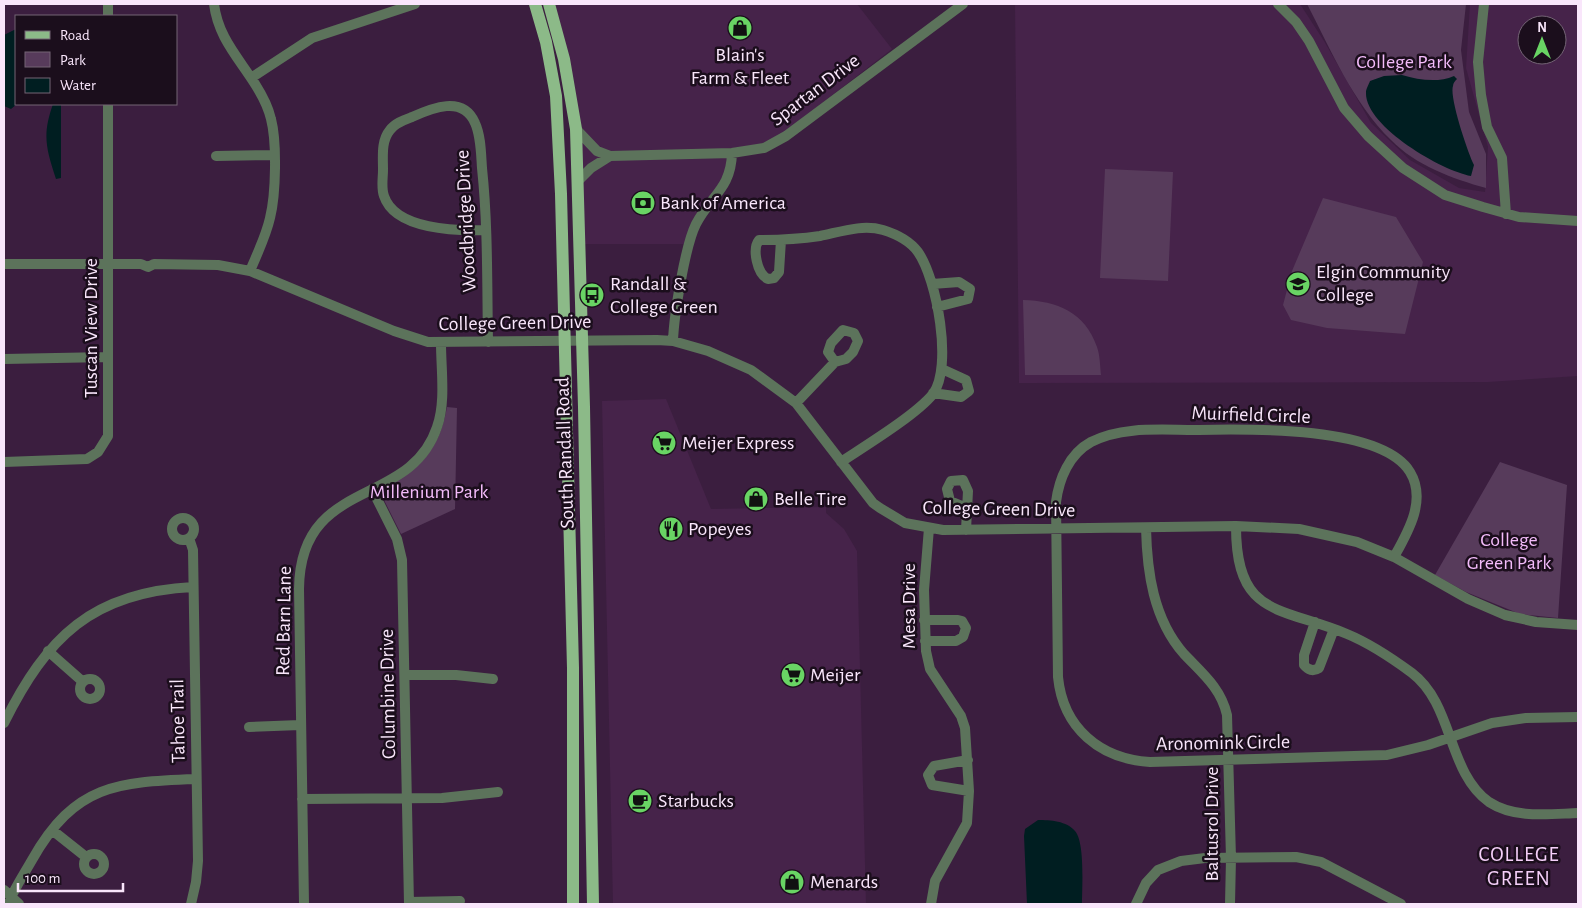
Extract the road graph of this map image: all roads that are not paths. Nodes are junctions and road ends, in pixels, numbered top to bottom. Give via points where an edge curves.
1 (214, 4) edge
2 (415, 4) edge
3 (535, 4) edge
4 (549, 4) edge
5 (963, 4) edge
6 (1278, 4) edge
7 (1484, 4) edge
8 (251, 78) junction
9 (108, 105) edge
10 (576, 129) junction
11 (732, 153) junction
12 (274, 155) junction
13 (216, 156) dead end
14 (610, 156) junction
15 (577, 182) junction
16 (1506, 214) junction
17 (1578, 221) edge
18 (486, 230) junction
19 (781, 240) junction
20 (4, 264) edge
21 (109, 264) junction
22 (250, 271) junction
23 (932, 284) junction
24 (937, 307) junction
25 (581, 339) junction
26 (564, 340) junction
27 (673, 341) junction
28 (488, 342) junction
29 (441, 343) junction
30 (108, 357) junction
31 (4, 360) edge
32 (835, 362) dead end
33 (942, 369) junction
34 (934, 393) junction
35 (796, 403) junction
36 (4, 462) edge
37 (841, 462) junction
38 (372, 489) junction
39 (967, 508) dead end
40 (1236, 526) junction
41 (929, 528) junction
42 (1146, 528) junction
43 (1056, 529) junction
44 (966, 530) junction
45 (189, 538) dead end
46 (1394, 557) junction
47 (193, 587) junction
48 (924, 620) junction
49 (1315, 622) junction
50 (1578, 625) edge
51 (1334, 629) junction
52 (925, 641) junction
53 (48, 650) junction
54 (405, 675) junction
55 (492, 679) dead end
56 (82, 681) dead end
57 (1578, 717) edge
58 (4, 723) edge
59 (300, 725) junction
60 (249, 727) dead end
61 (1450, 736) junction
62 (968, 760) junction
63 (1229, 760) junction
64 (196, 779) junction
65 (969, 791) junction
66 (498, 792) dead end
67 (407, 798) junction
68 (302, 800) junction
69 (1578, 813) edge
70 (52, 830) junction
71 (86, 857) dead end
72 (1231, 858) junction
73 (10, 899) edge
74 (460, 901) dead end
75 (409, 903) edge
76 (191, 904) edge
77 (304, 904) edge
78 (573, 904) edge
79 (593, 904) edge
80 (931, 904) edge
81 (1136, 904) edge
82 (1230, 904) edge
83 (1401, 904) edge

1 - 8 street via 225,40
2 - 8 street via 312,38
3 - 26 main road, South Randall Road via 556,96
4 - 10 main road, South Randall Road via 564,59
5 - 11 street, Spartan Drive via 786,136 764,148
6 - 16 street via 1309,41 1344,108 1402,168 1445,195
7 - 16 street via 1478,62 1481,95 1487,127 1502,158
8 - 12 street via 271,118
9 - 21 street, Tuscan View Drive
10 - 14 street via 597,151
10 - 15 main road, South Randall Road
11 - 14 street, Spartan Drive
11 - 27 street via 732,169 726,182 696,224 686,258
12 - 13 street
12 - 22 street via 273,206
14 - 15 street
15 - 25 main road, South Randall Road
16 - 17 street
18 - 18 street, Woodbridge Drive via 432,228 398,214 390,206 383,192 383,147 395,124 437,107 458,108 469,115 478,132
18 - 28 street, Woodbridge Drive
19 - 19 street via 780,272 771,279 764,277 756,251 759,240
19 - 23 street via 863,228 881,230 901,238 914,248
20 - 21 street, College Green Drive
21 - 22 street, College Green Drive via 148,261 154,264 218,265
21 - 30 street, Tuscan View Drive
22 - 29 street, College Green Drive via 394,331
23 - 24 street
23 - 24 street via 959,282 970,289 968,299
24 - 33 street via 944,352
25 - 26 street, College Green Drive
25 - 27 street, College Green Drive
25 - 79 main road, South Randall Road
26 - 28 street, College Green Drive
26 - 78 main road, South Randall Road via 573,668
27 - 35 street, College Green Drive via 708,351 750,370
28 - 29 street, College Green Drive
29 - 38 street, Red Barn Lane via 441,411 431,441 408,469
30 - 31 street
30 - 36 street, Tuscan View Drive via 109,427 106,441 98,452 80,460
32 - 35 street
33 - 34 street
33 - 34 street via 966,380 968,391 961,397
34 - 37 street via 918,408
35 - 37 street, College Green Drive
37 - 41 street, College Green Drive via 873,503 905,523
38 - 54 street, Columbine Drive via 401,550
38 - 59 street, Red Barn Lane via 330,513 311,535 304,549 299,578
39 - 44 street
40 - 42 street, College Green Drive
40 - 46 street, College Green Drive via 1298,528 1357,542
40 - 49 street via 1239,565 1254,594 1279,612
41 - 44 street, College Green Drive
41 - 48 street, Mesa Drive
42 - 43 street, College Green Drive
42 - 63 street, Baltusrol Drive via 1148,571 1158,606 1177,644 1213,683 1224,703 1229,725
43 - 44 street, College Green Drive
43 - 46 street, Muirfield Circle via 1057,493 1065,470 1082,447 1105,436 1136,431 1294,431 1373,447 1387,452 1406,467 1416,488 1416,509
43 - 63 street, Aronomink Circle via 1059,685 1064,706 1079,732 1093,745 1128,760
45 - 47 street, Tahoe Trail via 193,546
46 - 50 street, College Green Drive via 1488,609 1536,622
47 - 53 street via 147,592 110,605 79,623
47 - 64 street, Tahoe Trail
48 - 52 street, Mesa Drive
48 - 52 street via 958,620 966,628 963,637 956,641
49 - 51 street
49 - 51 street via 1304,655 1306,668 1319,668
51 - 61 street via 1364,643 1420,681 1439,710
52 - 62 street, Mesa Drive via 930,669 966,728
53 - 56 street
53 - 58 street via 30,674
54 - 55 street via 441,674
54 - 67 street, Columbine Drive
57 - 61 street, Aronomink Circle via 1508,720
59 - 60 street
59 - 68 street, Red Barn Lane
61 - 63 street, Aronomink Circle via 1414,749 1374,756
61 - 69 street via 1468,777 1490,802 1522,814
62 - 65 street, Mesa Drive
62 - 65 street via 934,766 928,775 932,785
63 - 72 street, Baltusrol Drive
64 - 70 street via 135,782 110,788 82,802
64 - 76 street, Tahoe Trail via 198,861
65 - 80 street, Mesa Drive via 967,823 935,881
66 - 67 street via 461,797
67 - 68 street
67 - 75 street, Columbine Drive
68 - 77 street, Red Barn Lane
70 - 71 street
70 - 73 street
72 - 81 street via 1191,859 1158,870 1146,883
72 - 82 street, Baltusrol Drive
72 - 83 street via 1312,859
74 - 75 street

